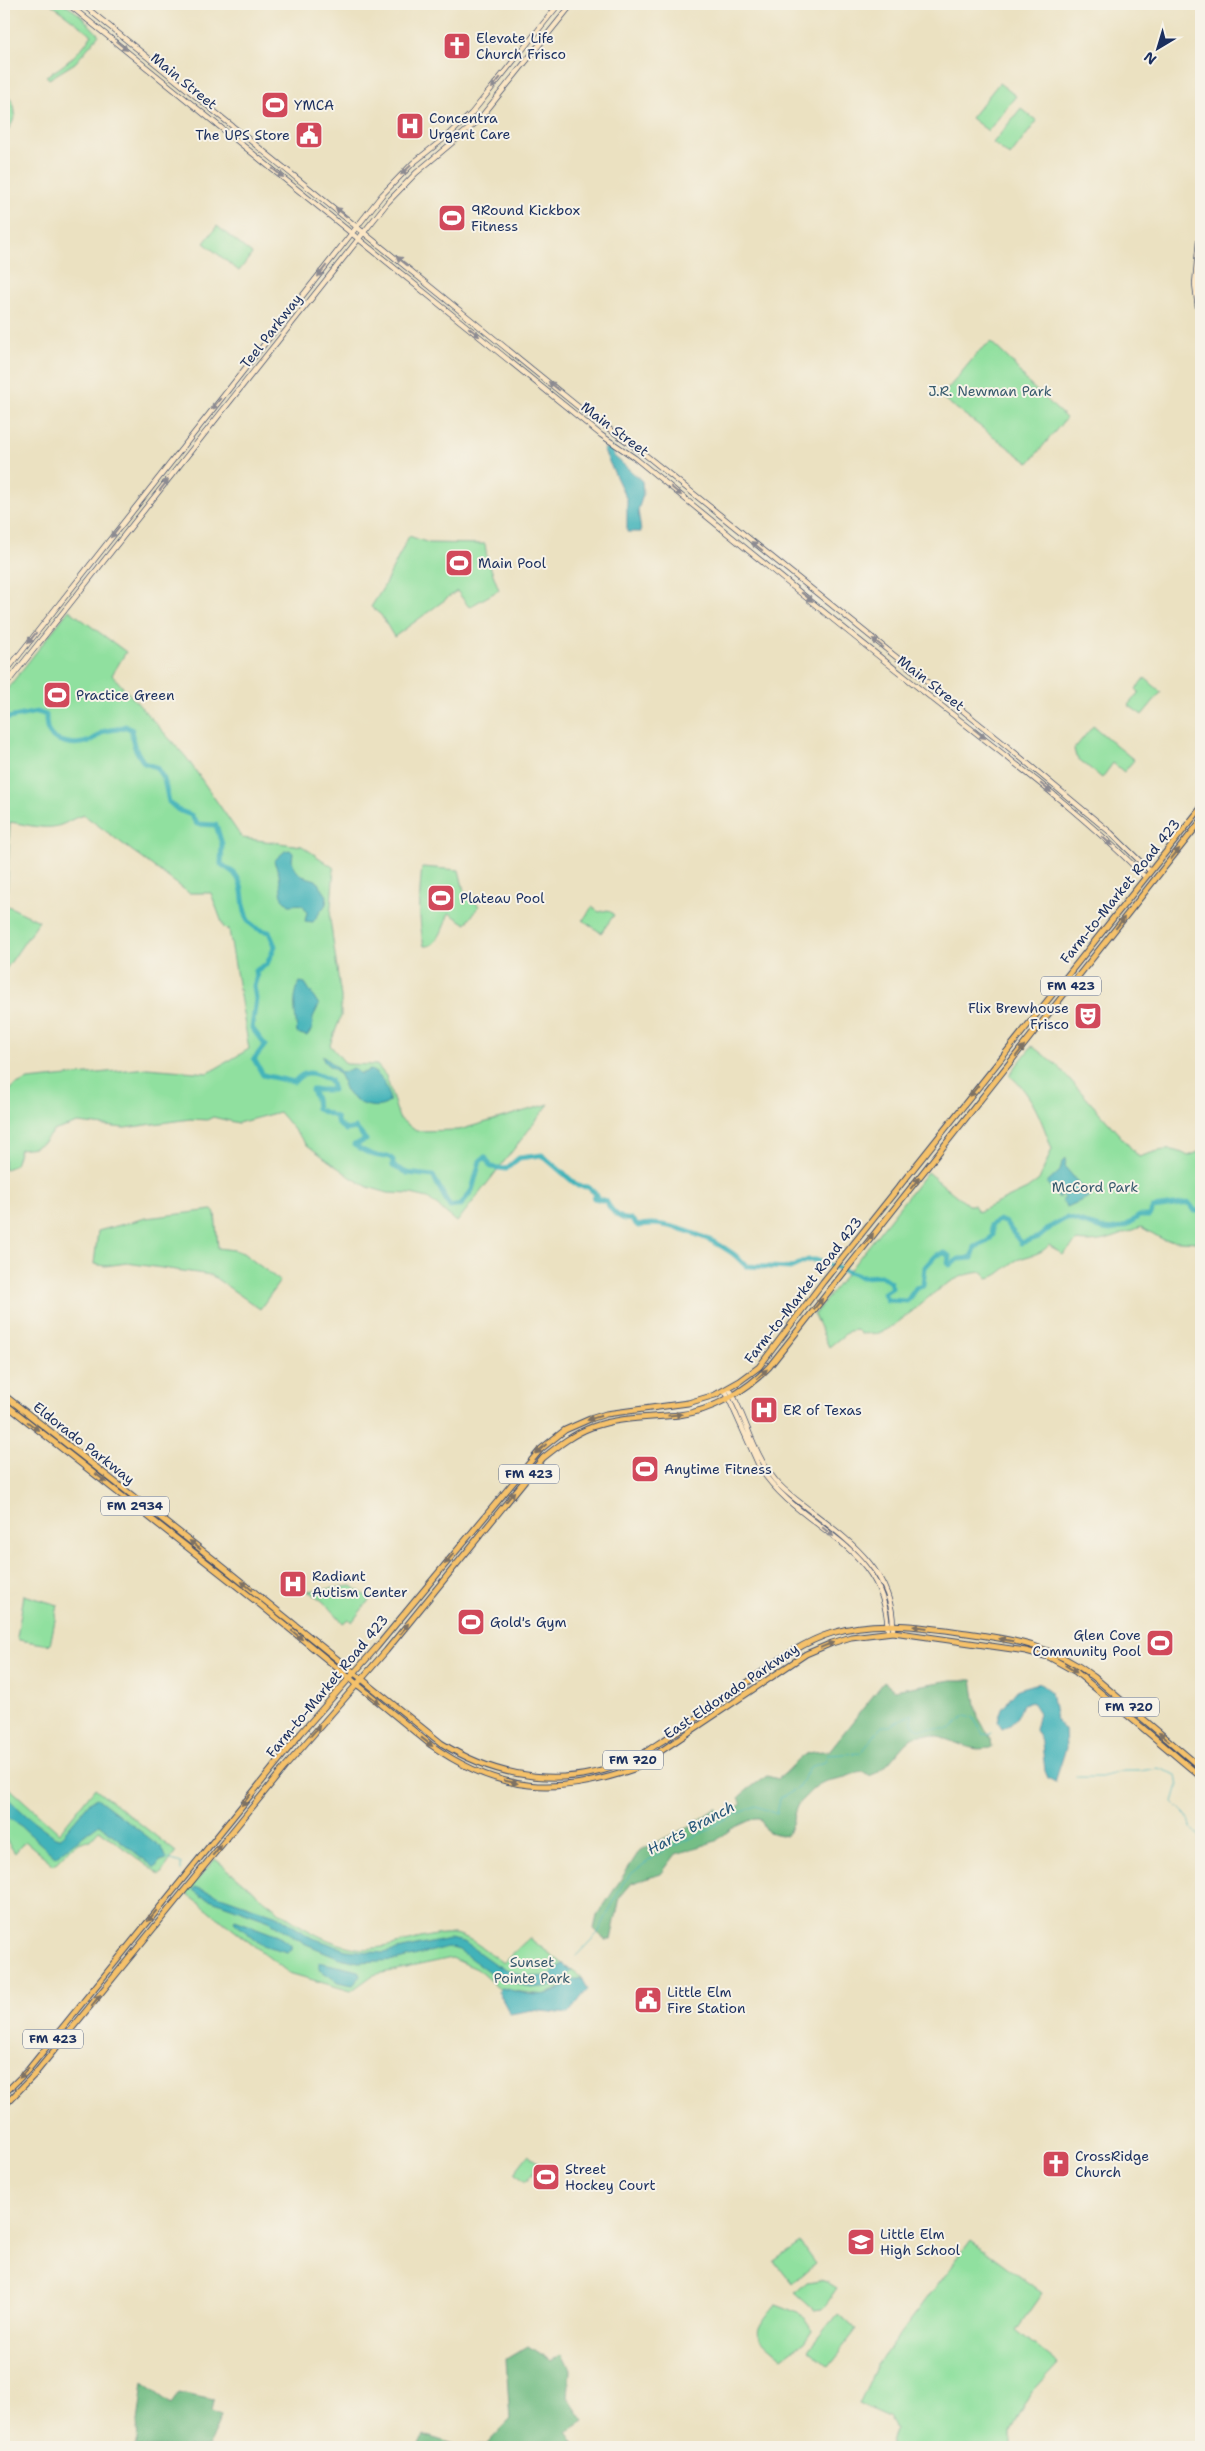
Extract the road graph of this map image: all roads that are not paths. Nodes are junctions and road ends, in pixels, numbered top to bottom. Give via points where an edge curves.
1 (68, 4) edge
2 (82, 4) edge
3 (559, 4) edge
4 (572, 4) edge
5 (518, 55) junction
6 (526, 61) junction
7 (159, 65) junction
8 (154, 72) junction
9 (429, 149) junction
10 (436, 156) junction
11 (394, 180) junction
12 (402, 187) junction
13 (312, 188) junction
14 (305, 195) junction
15 (1201, 217) edge
16 (358, 226) junction
17 (365, 231) junction
18 (352, 233) junction
19 (359, 238) junction
20 (418, 275) junction
21 (413, 282) junction
22 (463, 311) junction
23 (286, 317) junction
24 (458, 318) junction
25 (292, 322) junction
26 (1201, 333) edge
27 (4, 674) edge
28 (4, 687) edge
29 (1024, 760) junction
30 (1019, 766) junction
31 (1201, 808) edge
32 (1201, 821) edge
33 (1150, 871) junction
34 (1145, 877) junction
35 (798, 1315) junction
36 (804, 1320) junction
37 (727, 1389) junction
38 (4, 1395) edge
39 (731, 1396) junction
40 (4, 1403) edge
41 (625, 1412) junction
42 (626, 1420) junction
43 (472, 1530) junction
44 (479, 1535) junction
45 (407, 1609) junction
46 (282, 1614) junction
47 (414, 1615) junction
48 (278, 1620) junction
49 (891, 1624) junction
50 (942, 1630) junction
51 (891, 1632) junction
52 (940, 1638) junction
53 (354, 1672) junction
54 (349, 1678) junction
55 (361, 1678) junction
56 (356, 1684) junction
57 (414, 1720) junction
58 (408, 1727) junction
59 (277, 1762) junction
60 (284, 1768) junction
61 (1201, 1768) edge
62 (1201, 1777) edge
63 (4, 2094) edge
64 (4, 2106) edge

1 -> 8 main road, Main Street
2 - 7 main road, Main Street
3 - 5 main road, Teel Parkway
4 - 6 main road, Teel Parkway
5 - 6 main road
5 -> 9 main road, Teel Parkway via 466,119
6 - 10 main road, Teel Parkway via 478,121
7 - 8 main road
7 - 13 main road, Main Street
8 -> 14 main road, Main Street
9 - 10 main road
9 -> 11 main road, Teel Parkway
10 - 12 main road, Teel Parkway
11 - 12 main road
11 - 16 main road, Teel Parkway
12 - 17 main road, Teel Parkway
13 - 14 main road
16 -> 13 main road, Main Street
14 - 18 main road, Main Street
15 - 26 main road via 1195,284
16 - 17 main road, Main Street
16 - 18 main road, Teel Parkway
17 - 19 main road, Teel Parkway
20 -> 17 main road, Main Street
18 - 19 main road, Main Street
18 -> 23 main road, Teel Parkway
19 - 21 main road, Main Street
19 - 25 main road, Teel Parkway
20 - 21 main road
20 - 22 main road, Main Street
21 - 24 main road, Main Street
22 - 24 main road
29 -> 22 main road, Main Street
23 - 25 main road
23 -> 27 main road, Teel Parkway
24 -> 30 main road, Main Street
28 -> 25 main road, Teel Parkway
29 - 30 main road
29 - 33 main road, Main Street via 1111,833
30 -> 34 main road, Main Street
31 - 33 main road, Farm-to-Market Road 423 / FM 423
36 -> 32 main road, Farm-to-Market Road 423 / FM 423
33 - 34 main road, Farm-to-Market Road 423 / FM 423
34 -> 35 main road, Farm-to-Market Road 423 / FM 423
35 - 36 main road
35 - 37 main road, Farm-to-Market Road 423 / FM 423 via 759,1367
39 -> 36 main road, Farm-to-Market Road 423 / FM 423 via 769,1367
37 - 39 main road
37 - 41 main road, Farm-to-Market Road 423 / FM 423 via 688,1403
46 -> 38 main road, Eldorado Parkway / FM 2934
42 -> 39 main road, Farm-to-Market Road 423 / FM 423 via 691,1413
39 - 49 main road via 760,1468 773,1486 855,1546 870,1562 888,1597
40 -> 48 main road, Eldorado Parkway / FM 2934
41 - 42 main road
41 -> 43 main road, Farm-to-Market Road 423 / FM 423 via 590,1419 552,1439 530,1459
44 -> 42 main road, Farm-to-Market Road 423 / FM 423 via 537,1465 556,1448 592,1427
43 - 44 main road
43 -> 45 main road, Farm-to-Market Road 423 / FM 423
44 - 47 main road, Farm-to-Market Road 423 / FM 423
45 - 47 main road
45 - 53 main road, Farm-to-Market Road 423 / FM 423
46 - 48 main road
46 - 53 main road, Eldorado Parkway / FM 2934
55 -> 47 main road, Farm-to-Market Road 423 / FM 423
48 -> 54 main road, Eldorado Parkway / FM 2934
50 -> 49 main road, East Eldorado Parkway / FM 720
49 - 51 main road
49 - 57 main road, East Eldorado Parkway / FM 720 via 838,1631 803,1645 633,1760 599,1772 557,1778 497,1770 469,1759
50 - 52 main road
61 -> 50 main road, East Eldorado Parkway / FM 720 via 1094,1677 1061,1655 1026,1643
51 - 52 main road, East Eldorado Parkway / FM 720
58 -> 51 main road, East Eldorado Parkway via 446,1756 490,1778 558,1788 594,1782 634,1769 806,1654 846,1639
52 -> 62 main road, East Eldorado Parkway / FM 720 via 1026,1650 1054,1659 1086,1680
53 - 54 main road, Farm-to-Market Road 423 / FM 423
53 - 55 main road, Eldorado Parkway / FM 2934
54 - 56 main road, Eldorado Parkway / FM 2934
54 - 59 main road, Farm-to-Market Road 423 / FM 423
55 - 56 main road, Farm-to-Market Road 423 / FM 423
55 - 57 main road, East Eldorado Parkway / FM 720
56 -> 58 main road, East Eldorado Parkway
60 -> 56 main road, Farm-to-Market Road 423 / FM 423
57 - 58 main road
59 - 60 main road
59 -> 63 main road, Farm-to-Market Road 423 / FM 423 via 28,2070
64 -> 60 main road, Farm-to-Market Road 423 / FM 423 via 34,2075

